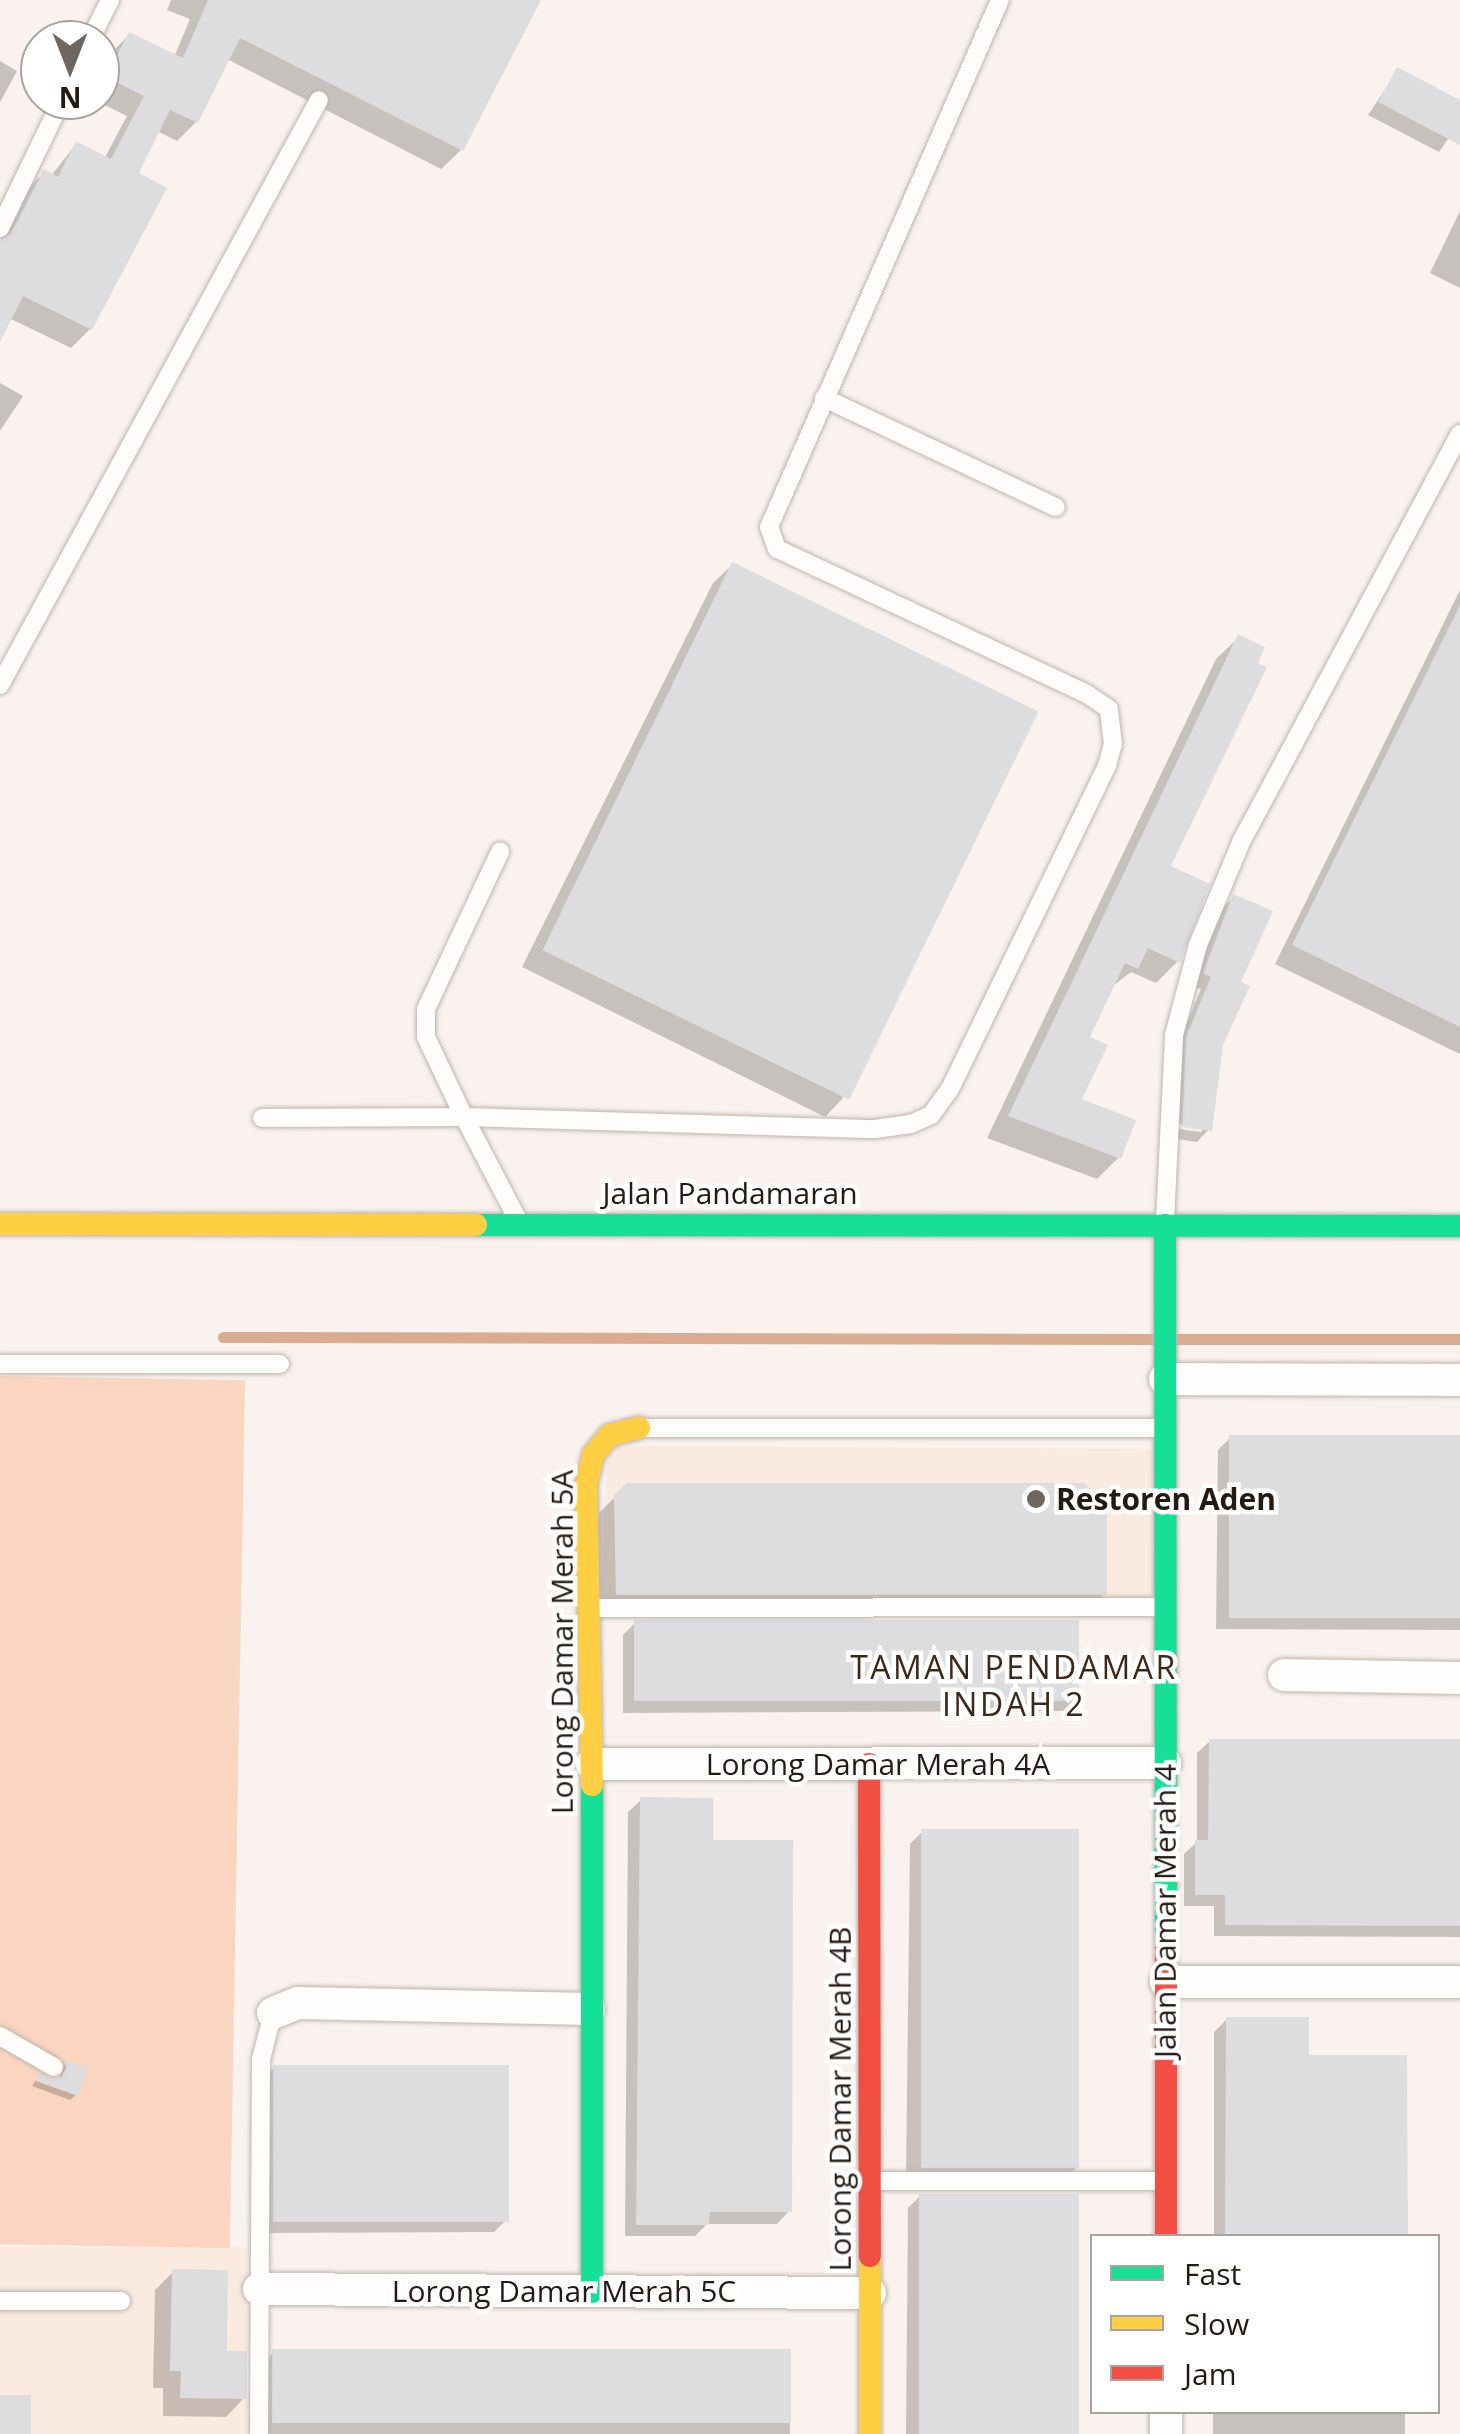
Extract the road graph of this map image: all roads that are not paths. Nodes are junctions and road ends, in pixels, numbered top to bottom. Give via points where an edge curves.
1 (1000, 0) edge
2 (319, 100) dead end
3 (52, 120) edge
4 (0, 228) edge
5 (824, 398) junction
6 (1460, 434) edge
7 (1056, 507) dead end
8 (0, 685) edge
9 (500, 852) dead end
10 (464, 1116) junction
11 (262, 1118) dead end
12 (519, 1222) junction
13 (0, 1224) edge
14 (1165, 1225) junction
15 (1460, 1226) edge
16 (0, 1364) edge
17 (280, 1364) dead end
18 (1165, 1367) junction
19 (1460, 1380) edge
20 (639, 1428) joint
21 (1165, 1428) junction
22 (1165, 1607) junction
23 (590, 1608) junction
24 (1284, 1674) dead end
25 (1460, 1678) edge
26 (592, 1764) junction
27 (869, 1764) junction
28 (1165, 1764) junction
29 (1166, 1982) junction
30 (1460, 1982) edge
31 (589, 2009) junction
32 (273, 2013) joint
33 (0, 2036) edge
34 (54, 2068) dead end
35 (869, 2182) junction
36 (1166, 2182) junction
37 (1166, 2234) edge
38 (259, 2288) junction
39 (592, 2292) junction
40 (870, 2294) junction
41 (0, 2301) edge
42 (122, 2301) dead end
43 (259, 2434) edge
44 (870, 2434) edge

1 - 5 lane
2 - 8 lane
3 - 4 lane
5 - 7 lane
5 - 10 lane via 769,528 778,549 1087,694 1109,709 1114,724 1107,766 950,1089 930,1115 875,1129
6 - 14 lane via 1241,842 1198,945 1174,1035
9 - 10 lane via 426,1009 426,1037
10 - 11 lane
10 - 12 lane
12 - 13 street, Jalan Pandamaran
12 - 14 street, Jalan Pandamaran
14 - 15 street, Jalan Pandamaran
14 - 18 street, Jalan Damar Merah 4
16 - 17 lane
18 - 19 street
18 - 21 street, Jalan Damar Merah 4
20 - 21 lane, Lorong Damar Merah 5A
20 - 23 street, Lorong Damar Merah 5A via 610,1435 593,1455 586,1486
21 - 22 street, Jalan Damar Merah 4
22 - 23 lane
22 - 28 street, Jalan Damar Merah 4
23 - 26 street, Lorong Damar Merah 5A
24 - 25 street
26 - 27 street, Lorong Damar Merah 4A
26 - 31 street, Lorong Damar Merah 5A
27 - 28 street, Lorong Damar Merah 4A
27 - 35 street, Lorong Damar Merah 4B
28 - 29 street, Jalan Damar Merah 4
29 - 30 street
29 - 36 street, Jalan Damar Merah 4
31 - 32 street via 298,2003
31 - 39 street, Lorong Damar Merah 5A
32 - 38 lane via 260,2059
33 - 34 lane
35 - 36 lane
35 - 40 street, Lorong Damar Merah 4B
36 - 37 street, Jalan Damar Merah 4
38 - 39 street, Lorong Damar Merah 5C
38 - 43 lane
39 - 40 street, Lorong Damar Merah 5C
40 - 44 street, Lorong Damar Merah 4B
41 - 42 lane

